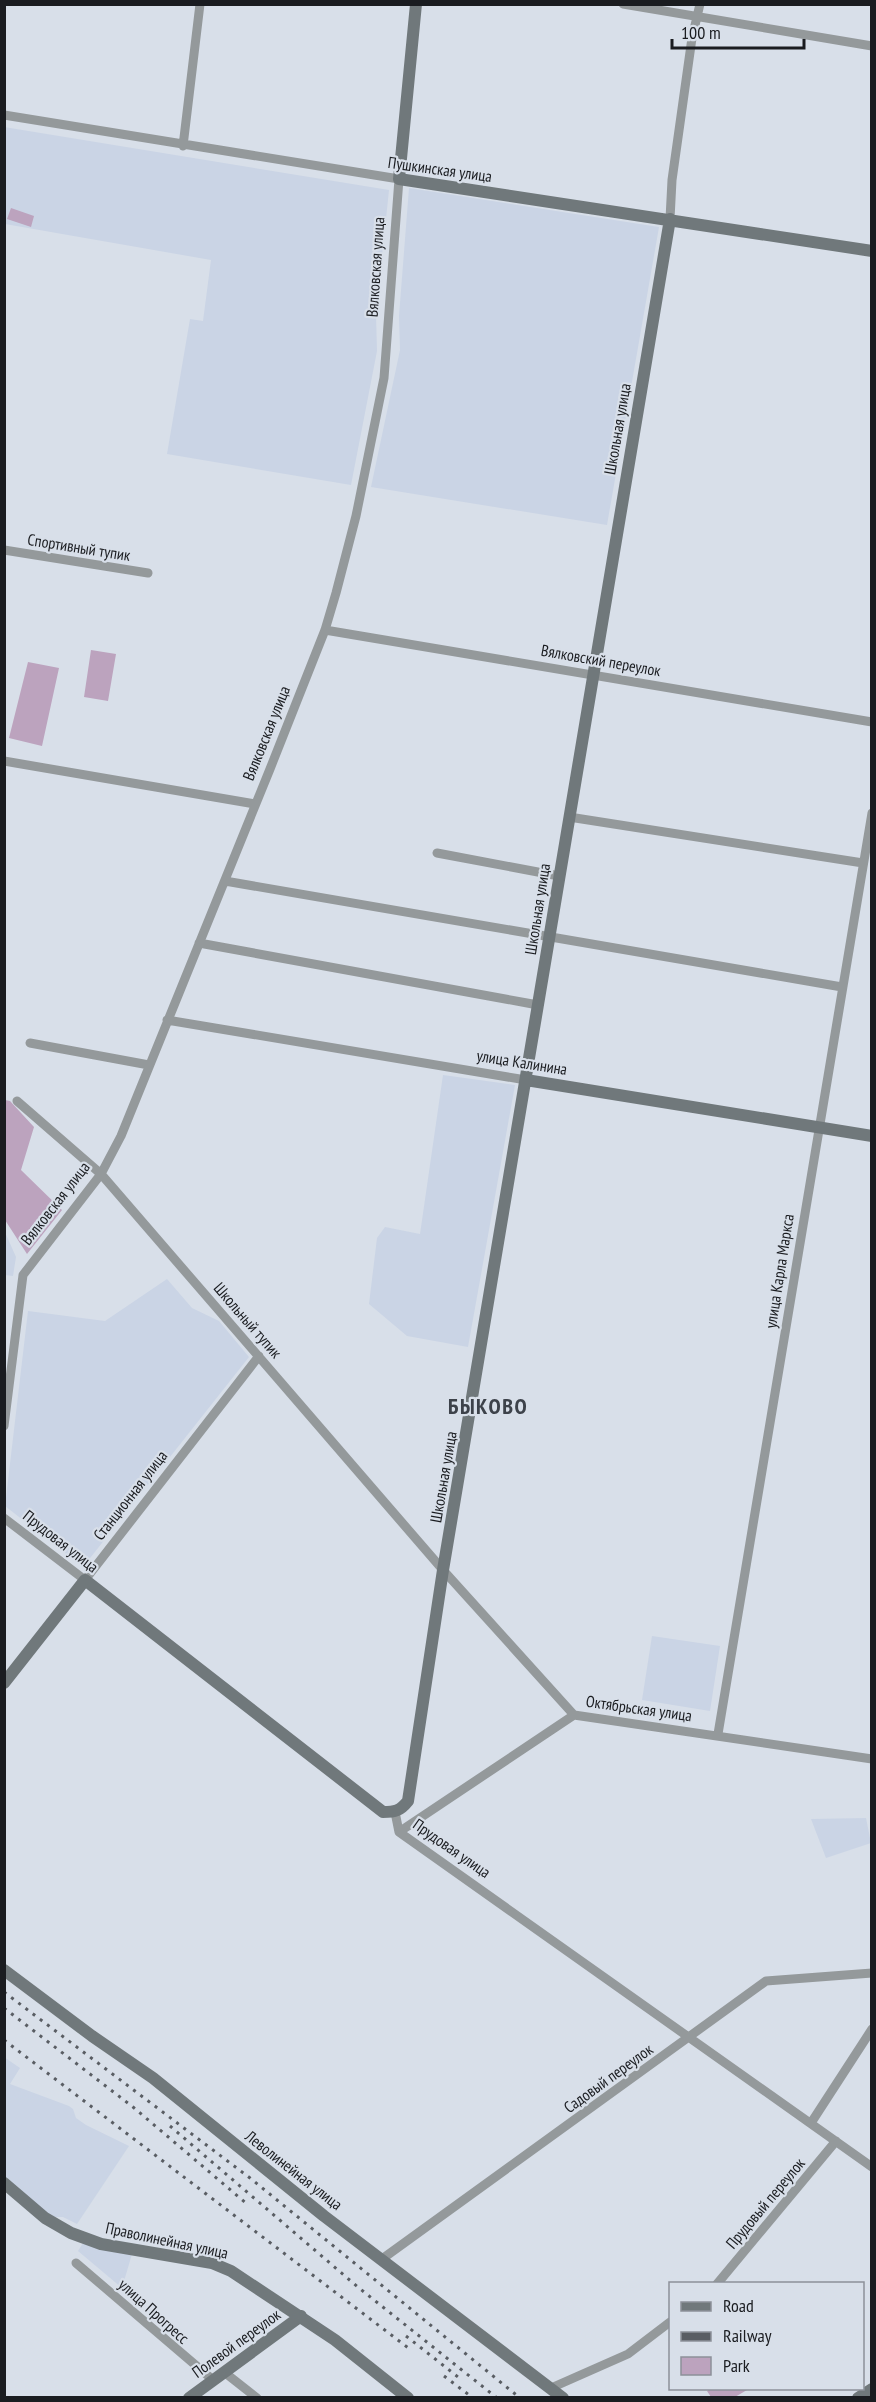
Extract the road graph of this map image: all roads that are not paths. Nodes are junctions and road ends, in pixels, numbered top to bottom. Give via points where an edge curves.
1 (200, 4) edge
2 (416, 4) edge
3 (623, 4) edge
4 (700, 4) edge
5 (698, 17) junction
6 (872, 46) edge
7 (4, 115) edge
8 (183, 146) junction
9 (399, 180) junction
10 (670, 219) junction
11 (872, 251) edge
12 (4, 550) edge
13 (148, 573) dead end
14 (325, 630) junction
15 (592, 674) junction
16 (872, 722) edge
17 (4, 761) edge
18 (255, 804) junction
19 (872, 813) edge
20 (569, 817) junction
21 (437, 853) dead end
22 (863, 863) junction
23 (559, 876) junction
24 (225, 881) junction
25 (550, 936) junction
26 (199, 943) junction
27 (842, 987) junction
28 (538, 1005) junction
29 (167, 1020) junction
30 (30, 1043) dead end
31 (149, 1065) junction
32 (526, 1080) junction
33 (17, 1101) dead end
34 (818, 1127) junction
35 (872, 1136) edge
36 (100, 1174) junction
37 (259, 1356) junction
38 (4, 1426) edge
39 (4, 1518) edge
40 (443, 1570) junction
41 (85, 1580) junction
42 (4, 1683) edge
43 (574, 1715) junction
44 (718, 1734) junction
45 (872, 1759) edge
46 (395, 1812) junction
47 (399, 1832) junction
48 (4, 1970) edge
49 (872, 1973) edge
50 (872, 2029) edge
51 (692, 2037) junction
52 (811, 2122) junction
53 (836, 2141) junction
54 (872, 2167) edge
55 (4, 2183) edge
56 (382, 2259) junction
57 (76, 2263) dead end
58 (718, 2282) edge
59 (301, 2316) junction
60 (669, 2323) edge
61 (224, 2372) junction
62 (213, 2380) junction
63 (551, 2388) junction
64 (872, 2389) edge
65 (189, 2397) edge
66 (257, 2397) edge
67 (408, 2397) edge
68 (563, 2397) edge
69 (858, 2397) edge

1 - 8 street
2 - 9 main road, Вялковская улица
3 - 5 street
4 - 5 street, Школьная улица
5 - 6 street
5 - 10 street, Школьная улица via 672,180
7 - 8 street, Пушкинская улица
8 - 9 street, Пушкинская улица
9 - 10 main road, Пушкинская улица
9 - 14 street, Вялковская улица via 384,378 356,516
10 - 11 main road, Пушкинская улица
10 - 15 main road, Школьная улица
12 - 13 street, Спортивный тупик
14 - 15 street, Вялковский переулок
14 - 18 street, Вялковская улица
15 - 16 street, Вялковский переулок
15 - 20 main road, Школьная улица
17 - 18 street
18 - 24 street, Вялковская улица
19 - 22 street, улица Карла Маркса
20 - 22 street
20 - 23 main road, Школьная улица
21 - 23 street
22 - 27 street, улица Карла Маркса
23 - 25 main road, Школьная улица
24 - 25 street
24 - 26 street, Вялковская улица
25 - 27 street
25 - 28 main road, Школьная улица
26 - 28 street
26 - 29 street, Вялковская улица
27 - 34 street, улица Карла Маркса
28 - 32 main road, Школьная улица
29 - 31 street, Вялковская улица
29 - 32 street, улица Калинина
30 - 31 street
31 - 36 street, Вялковская улица via 121,1136
32 - 34 main road, улица Калинина
32 - 40 main road, Школьная улица
33 - 36 street, Школьный тупик
34 - 35 main road, улица Калинина
34 - 44 street, улица Карла Маркса
36 - 37 street, Школьный тупик
36 - 38 street, Вялковская улица via 23,1275
37 - 40 street, Школьный тупик
37 - 41 street, Станционная улица
39 - 41 street, Прудовая улица
40 - 43 street, Школьный тупик
40 - 46 main road, Школьная улица via 408,1801
41 - 42 main road, Станционная улица
41 - 46 main road, Прудовая улица via 383,1812
43 - 44 street, Октябрьская улица
43 - 47 street, Октябрьская улица
44 - 45 street, Октябрьская улица
46 - 47 street, Прудовая улица
47 - 51 street, Прудовая улица
48 - 56 main road, Леволинейная улица via 153,2078
49 - 51 street, Садовый переулок via 766,1981
50 - 52 street
51 - 52 street, Прудовая улица
51 - 56 street, Садовый переулок
52 - 53 street, Прудовая улица
53 - 54 street, Прудовая улица
53 - 58 street, Прудовый переулок
55 - 59 main road, Праволинейная улица via 45,2218 71,2233 101,2244 212,2263 249,2281
56 - 63 main road, Леволинейная улица
57 - 62 street, улица Прогресс
59 - 61 main road, Полевой переулок
59 - 67 main road, Праволинейная улица
60 - 63 street via 628,2354
61 - 62 main road, Полевой переулок
61 - 66 street
62 - 65 main road, Полевой переулок
63 - 68 main road, Леволинейная улица
64 - 69 main road

